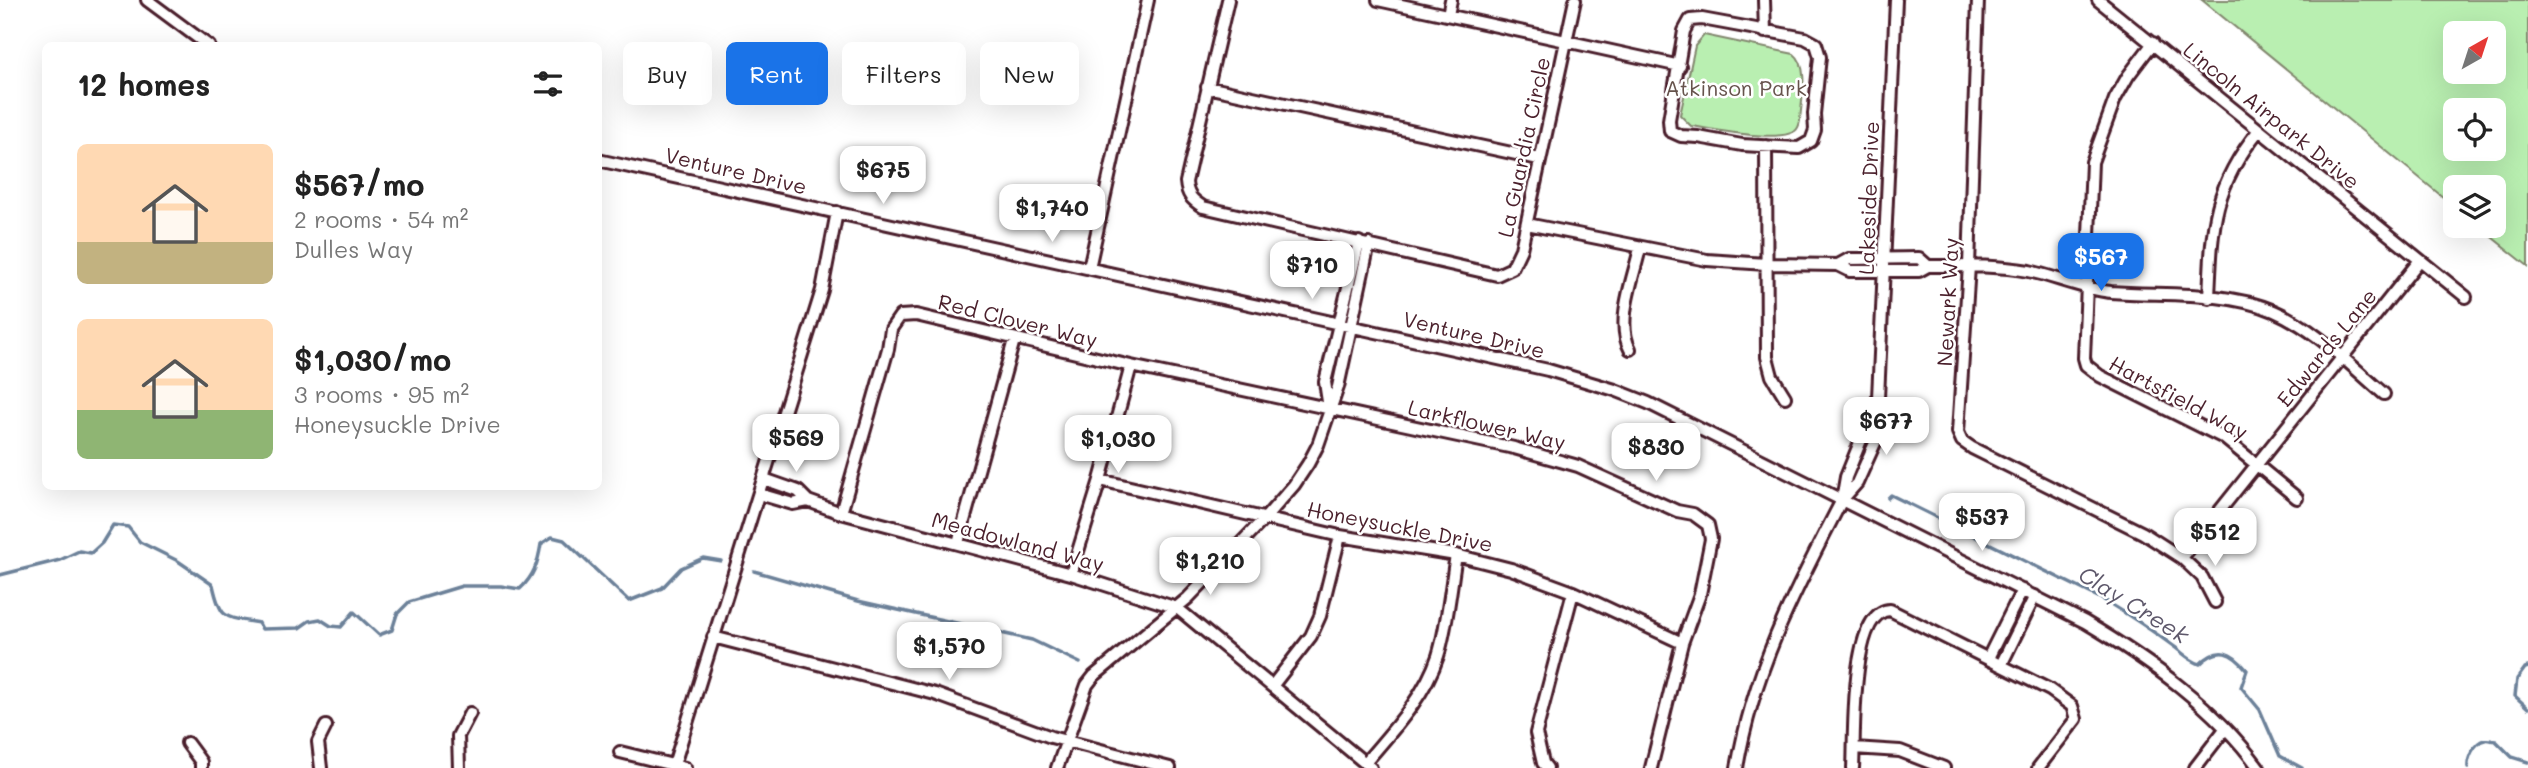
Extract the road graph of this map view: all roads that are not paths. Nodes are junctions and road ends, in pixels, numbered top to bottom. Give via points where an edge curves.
1 (147, 0) edge
2 (1148, 0) edge
3 (1228, 0) edge
4 (1378, 0) edge
5 (1451, 0) edge
6 (1575, 0) edge
7 (1764, 0) edge
8 (1896, 0) edge
9 (1978, 0) edge
10 (2098, 0) edge
11 (1447, 15) junction
12 (1765, 32) junction
13 (1566, 41) junction
14 (204, 42) edge
15 (2153, 43) junction
16 (1679, 66) junction
17 (1207, 87) junction
18 (2259, 130) junction
19 (1766, 146) junction
20 (1539, 159) junction
21 (602, 161) edge
22 (837, 212) junction
23 (1527, 224) junction
24 (1364, 243) junction
25 (1640, 248) junction
26 (2420, 260) junction
27 (1766, 264) junction
28 (1884, 264) junction
29 (1969, 266) junction
30 (1089, 268) junction
31 (2086, 287) junction
32 (2466, 297) dead end
33 (2209, 298) junction
34 (1339, 323) junction
35 (1352, 326) junction
36 (1014, 340) junction
37 (1630, 349) dead end
38 (2342, 358) junction
39 (1131, 366) junction
40 (2384, 394) dead end
41 (1785, 397) dead end
42 (1329, 408) junction
43 (2257, 463) junction
44 (764, 479) junction
45 (1100, 480) junction
46 (759, 494) junction
47 (2297, 498) dead end
48 (1842, 500) junction
49 (808, 501) junction
50 (841, 513) junction
51 (1266, 517) junction
52 (1340, 536) junction
53 (958, 543) junction
54 (1456, 555) junction
55 (2182, 558) junction
56 (1072, 574) junction
57 (2022, 590) junction
58 (1573, 592) junction
59 (2035, 596) junction
60 (2215, 602) dead end
61 (1177, 608) junction
62 (713, 638) junction
63 (1682, 643) junction
64 (1988, 658) junction
65 (2001, 664) junction
66 (1273, 685) junction
67 (470, 713) dead end
68 (326, 726) dead end
69 (2225, 729) junction
70 (1065, 741) junction
71 (187, 743) dead end
72 (1854, 748) junction
73 (620, 752) dead end
74 (1368, 765) edge
75 (677, 767) edge
76 (201, 768) edge
77 (321, 768) edge
78 (459, 768) edge
79 (1057, 768) edge
80 (1170, 768) edge
81 (1547, 768) edge
82 (1651, 768) edge
83 (1737, 768) edge
84 (1853, 768) edge
85 (1944, 768) edge
86 (2038, 768) edge
87 (2195, 768) edge
88 (2259, 768) edge

1 - 14 street
2 - 30 street
3 - 17 street, La Guardia Circle
4 - 11 street
5 - 11 street
6 - 13 street, La Guardia Circle
7 - 12 street
8 - 28 street, Lakeside Drive
9 - 29 street, Newark Way
10 - 15 street, Lincoln Airpark Drive
11 - 13 street
12 - 16 street via 1690,20
12 - 19 street via 1805,38 1816,44 1819,57 1811,141 1799,148
13 - 16 street
13 - 20 street, La Guardia Circle
15 - 18 street, Lincoln Airpark Drive
15 - 31 street, Hartsfield Way via 2115,99 2092,162
16 - 19 street via 1670,131
17 - 20 street
17 - 24 street, La Guardia Circle via 1186,182 1194,201 1203,207
18 - 26 street, Lincoln Airpark Drive
18 - 33 street via 2234,163 2216,210
19 - 27 street
20 - 23 street, La Guardia Circle
21 - 22 street, Venture Drive
22 - 30 street, Venture Drive
22 - 44 street via 822,290
23 - 24 street, La Guardia Circle via 1517,262 1497,275
23 - 25 street
24 - 34 street
24 - 35 street
25 - 27 street
25 - 37 street via 1623,320
26 - 32 street, Lincoln Airpark Drive
26 - 38 street, Edwards Lane
27 - 28 street via 1838,265 1849,259
27 - 41 street via 1767,357
28 - 29 street via 1919,258 1928,266
28 - 48 street, Lakeside Drive via 1881,423 1857,483
29 - 31 street via 2032,272
29 - 55 street, Newark Way via 1958,432 1962,441 2143,533
30 - 34 street, Venture Drive
31 - 33 street
31 - 43 street, Hartsfield Way via 2084,358 2092,372 2212,431
33 - 38 street via 2248,301 2276,312 2308,329
34 - 35 street, Venture Drive
34 - 42 street via 1325,382
35 - 42 street
35 - 48 street, Venture Drive via 1548,370 1615,390
36 - 39 street, Red Clover Way
36 - 50 street, Red Clover Way via 916,315 900,316 891,329
36 - 53 street
38 - 40 street
38 - 43 street, Edwards Lane
39 - 42 street, Red Clover Way
39 - 45 street
42 - 51 street via 1308,464
42 - 63 street, Larkflower Way via 1514,447 1578,466 1693,514 1708,525 1711,539 1700,594
43 - 47 street, Hartsfield Way
43 - 55 street, Edwards Lane
44 - 46 street
44 - 49 street, Meadowland Way via 798,491
45 - 51 street, Honeysuckle Drive
45 - 56 street
46 - 49 street, Meadowland Way via 793,504
46 - 62 street
48 - 57 street, Venture Drive
48 - 83 street, Lakeside Drive via 1779,624 1757,683
49 - 50 street, Meadowland Way
50 - 53 street, Meadowland Way
51 - 52 street, Honeysuckle Drive
51 - 61 street
52 - 54 street, Honeysuckle Drive
52 - 66 street via 1320,617
53 - 56 street, Meadowland Way
54 - 58 street, Honeysuckle Drive
54 - 74 street via 1438,656 1422,691
55 - 60 street via 2202,577
56 - 61 street, Meadowland Way
57 - 59 street, Venture Drive
57 - 64 street
58 - 63 street, Honeysuckle Drive
58 - 81 street via 1536,733
59 - 65 street
59 - 69 street, Venture Drive via 2139,657
61 - 66 street, Meadowland Way
61 - 70 street via 1094,676
62 - 70 street via 935,694
62 - 75 street
63 - 82 street, Larkflower Way
64 - 65 street
64 - 72 street via 1882,610 1869,626 1859,660
65 - 86 street via 2063,698 2076,713 2072,725
66 - 74 street, Meadowland Way
67 - 78 street via 458,736
68 - 77 street via 318,742
69 - 87 street
69 - 88 street, Venture Drive
70 - 79 street
70 - 80 street
71 - 76 street
72 - 84 street
72 - 85 street via 1900,751
73 - 75 street

